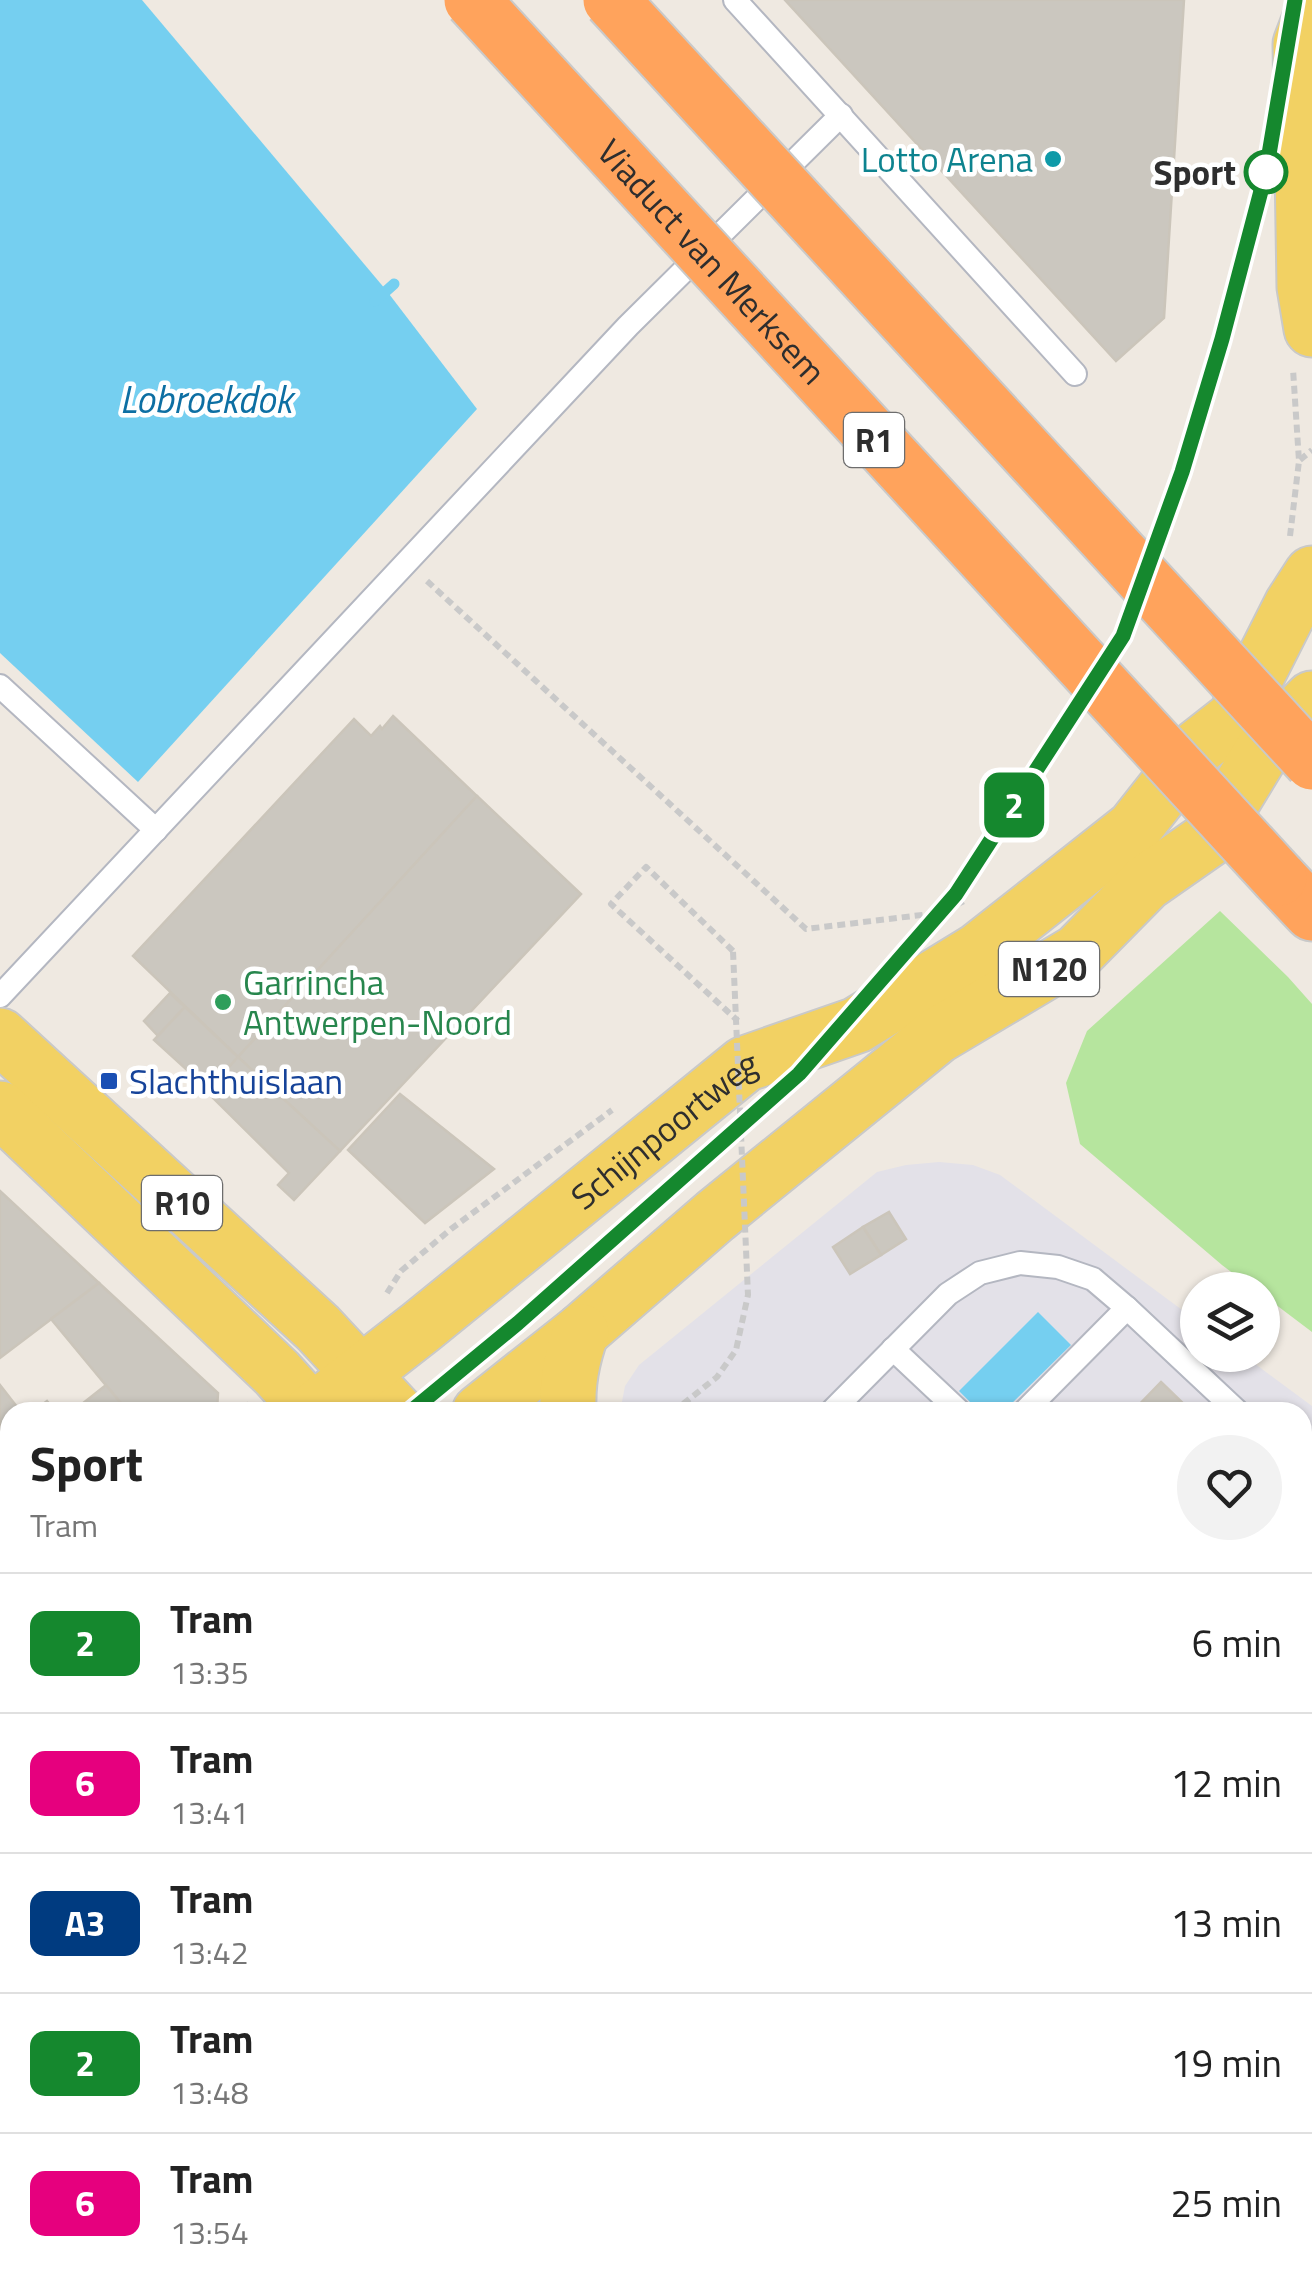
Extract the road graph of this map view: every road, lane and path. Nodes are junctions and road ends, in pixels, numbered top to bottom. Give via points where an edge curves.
1 (472, 0) edge
2 (611, 0) edge
3 (735, 0) edge
4 (1308, 46) edge
5 (840, 116) junction
6 (1312, 329) edge
7 (1075, 374) dead end
8 (1312, 450) edge
9 (1299, 461) dead end
10 (1312, 574) edge
11 (417, 588) dead end
12 (0, 686) edge
13 (1312, 699) edge
14 (1312, 762) edge
15 (156, 830) junction
16 (1295, 896) edge
17 (939, 913) dead end
18 (0, 996) edge
19 (736, 1020) edge
20 (736, 1020) edge
21 (736, 1020) edge
22 (736, 1020) edge
23 (746, 1029) dead end
24 (0, 1036) edge
25 (0, 1109) edge
26 (387, 1293) dead end
27 (375, 1305) dead end
28 (1127, 1308) junction
29 (582, 1332) junction
30 (894, 1349) junction
31 (379, 1393) edge
32 (303, 1402) edge
33 (347, 1402) edge
34 (493, 1402) edge
35 (568, 1402) edge
36 (686, 1402) edge
37 (841, 1402) edge
38 (950, 1402) edge
39 (1034, 1402) edge
40 (1227, 1402) edge

1 - 16 highway, Viaduct van Merksem / R1, bridge
2 - 14 highway, bridge
3 - 5 lane
4 - 6 main road via 1305,287
5 - 7 lane
5 - 15 lane via 628,326
8 - 9 path
10 - 31 main road, Schijnpoortweg / N120 via 1235,718 1198,747 1134,828 978,951 857,1025 745,1064
11 - 17 path via 425,580 806,929
12 - 15 lane
13 - 29 main road, N120 via 1265,746 1209,840 1146,883 1078,952 937,1036
15 - 18 lane
19 - 23 path, bridge
20 - 21 path, bridge via 611,904 646,867 733,952
22 - 36 path, bridge via 748,1296 736,1350
24 - 31 main road, R10 via 318,1328
25 - 32 main road, R10
26 - 27 path
28 - 30 lane via 1093,1279 1020,1263 980,1272
28 - 39 lane
28 - 40 lane
29 - 34 main road, N120
29 - 35 main road
30 - 37 lane
30 - 38 lane
31 - 33 main road, Schijnpoortweg

